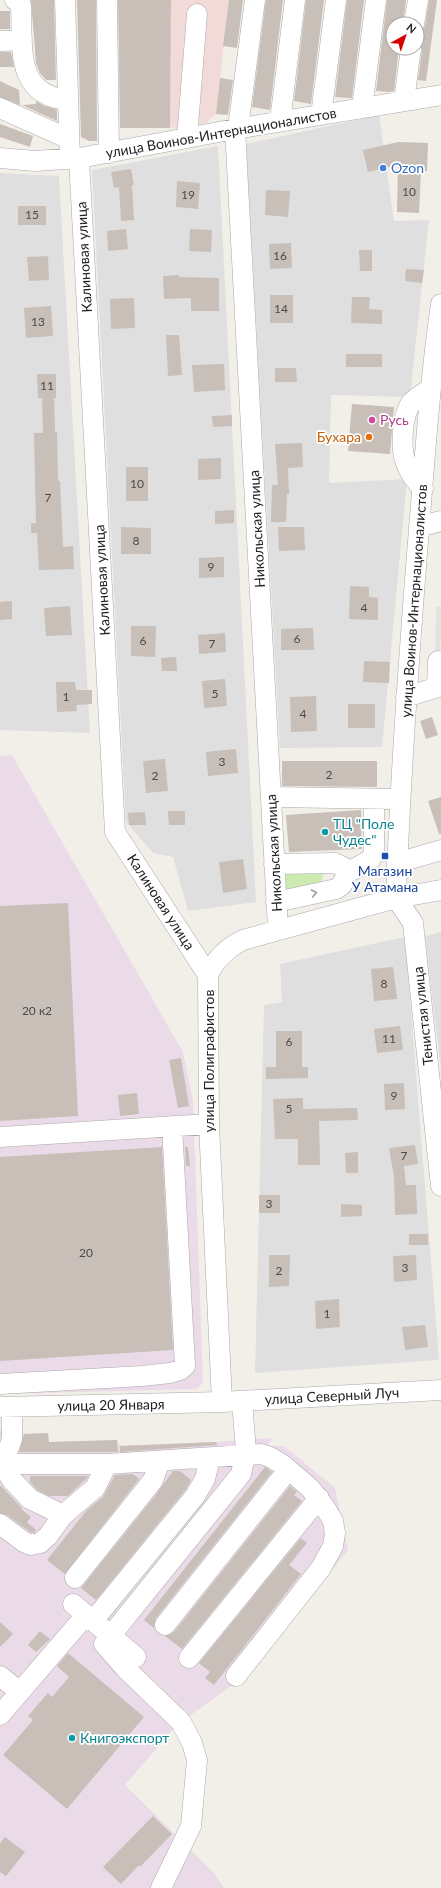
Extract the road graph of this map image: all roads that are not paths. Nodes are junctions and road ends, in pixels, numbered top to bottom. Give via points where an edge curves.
1 (15, 0) edge
2 (65, 0) edge
3 (107, 0) edge
4 (255, 0) edge
5 (295, 0) edge
6 (336, 0) edge
7 (376, 0) edge
8 (418, 0) edge
9 (197, 14) dead end
10 (415, 16) edge
11 (22, 40) junction
12 (0, 41) edge
13 (410, 56) edge
14 (441, 95) edge
15 (68, 100) junction
16 (404, 101) junction
17 (0, 108) edge
18 (362, 108) junction
19 (189, 112) junction
20 (321, 114) junction
21 (280, 121) junction
22 (237, 129) junction
23 (216, 133) junction
24 (187, 138) junction
25 (69, 139) junction
26 (109, 153) junction
27 (0, 158) edge
28 (74, 158) junction
29 (441, 304) edge
30 (438, 345) edge
31 (441, 521) edge
32 (419, 527) junction
33 (438, 661) dead end
34 (439, 686) edge
35 (406, 697) junction
36 (271, 797) junction
37 (374, 799) junction
38 (399, 799) junction
39 (441, 850) edge
40 (397, 863) junction
41 (274, 864) junction
42 (347, 874) junction
43 (441, 890) edge
44 (396, 898) junction
45 (276, 902) junction
46 (278, 929) junction
47 (208, 975) junction
48 (209, 1124) junction
49 (438, 1125) edge
50 (172, 1126) junction
51 (0, 1137) edge
52 (441, 1186) edge
53 (0, 1384) edge
54 (441, 1390) edge
55 (242, 1401) junction
56 (222, 1402) junction
57 (6, 1407) edge
58 (246, 1455) junction
59 (210, 1458) junction
60 (2, 1460) edge
61 (160, 1461) junction
62 (107, 1464) junction
63 (288, 1470) junction
64 (319, 1498) junction
65 (63, 1515) junction
66 (0, 1524) edge
67 (75, 1578) dead end
68 (84, 1614) junction
69 (166, 1625) dead end
70 (111, 1636) junction
71 (136, 1657) dead end
72 (189, 1658) dead end
73 (0, 1676) edge
74 (236, 1676) dead end
75 (20, 1692) junction
76 (0, 1715) edge
77 (161, 1888) edge

1 - 11 street via 21,6
2 - 15 street, Калиновая улица
3 - 26 street
4 - 22 street, Никольская улица
5 - 21 street
6 - 20 street
7 - 18 street
8 - 10 street
9 - 19 street
11 - 12 street
11 - 15 street via 23,61 30,81 44,94
13 - 16 street
14 - 16 street, улица Воинов-Интернационалистов
15 - 25 street, Калиновая улица
16 - 18 street, улица Воинов-Интернационалистов
17 - 25 street
18 - 20 street, улица Воинов-Интернационалистов
19 - 23 street
19 - 24 street
20 - 21 street, улица Воинов-Интернационалистов
21 - 22 street, улица Воинов-Интернационалистов
22 - 23 street, улица Воинов-Интернационалистов
22 - 36 street, Никольская улица
23 - 24 street, улица Воинов-Интернационалистов
24 - 26 street, улица Воинов-Интернационалистов
25 - 28 street, Калиновая улица
26 - 28 street, улица Воинов-Интернационалистов
27 - 28 street, улица Воинов-Интернационалистов via 34,161
28 - 47 street, Калиновая улица via 116,832
29 - 30 street, улица Воинов-Интернационалистов
30 - 32 street, улица Воинов-Интернационалистов via 430,389
31 - 32 street
32 - 35 street, улица Воинов-Интернационалистов
33 - 34 street
34 - 35 street
35 - 38 street, улица Воинов-Интернационалистов
36 - 37 street
36 - 41 street, Никольская улица
37 - 38 street
37 - 42 street via 374,854 370,860
38 - 40 street, улица Воинов-Интернационалистов
39 - 40 street
40 - 44 street, улица Воинов-Интернационалистов
41 - 42 street via 335,863 343,867
41 - 45 street, Никольская улица
45 -> 42 street via 336,889 342,885
43 - 44 street, улица Полиграфистов
44 - 46 street, улица Полиграфистов
44 - 49 street, Тенистая улица via 412,923
45 - 46 street, Никольская улица
46 - 47 street, улица Полиграфистов via 234,945 218,958
47 - 48 street, улица Полиграфистов
48 - 50 street
48 - 56 street, улица Полиграфистов
49 - 52 street, Тенистая улица
50 - 51 street
50 - 53 street via 185,1366 170,1373 142,1376
54 - 55 street, улица Северный Луч
55 - 56 street, улица Северный Луч
55 - 58 street
56 - 57 street, улица 20 Января
57 - 60 street via 12,1439
58 - 59 street
58 - 63 street via 261,1454
58 - 70 street via 241,1474 235,1483
59 - 61 street
59 - 68 street via 205,1479 195,1496
60 - 62 street via 11,1464
60 - 65 street via 12,1480 30,1499
61 - 62 street
61 - 67 street via 153,1480
62 - 65 street via 95,1488
63 - 64 street
63 - 69 street
64 - 72 street
64 - 74 street via 333,1521 335,1533 327,1560
65 - 66 street via 48,1536 40,1543 31,1545
68 - 70 street
68 - 75 street
70 - 71 street
70 - 77 street via 104,1644 124,1668 181,1722 197,1760 191,1826
73 - 75 street
75 - 76 street

